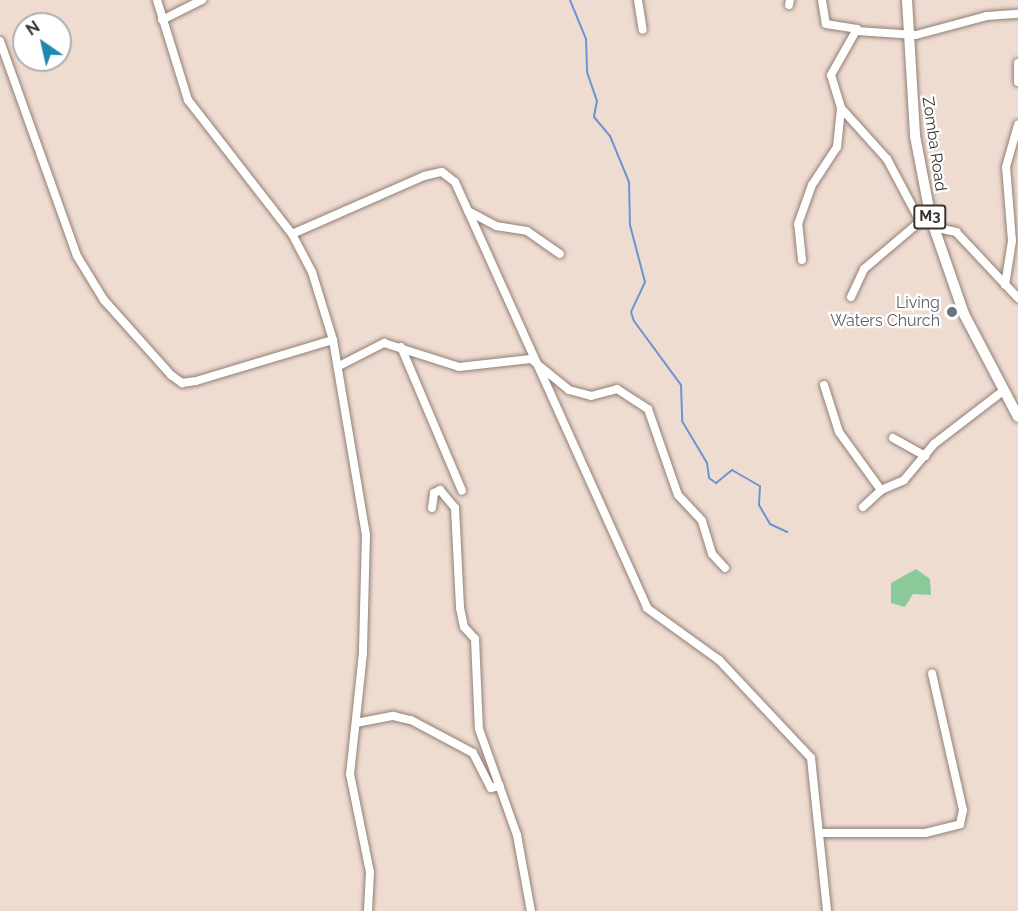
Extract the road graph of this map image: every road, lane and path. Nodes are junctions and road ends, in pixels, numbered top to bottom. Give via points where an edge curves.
1 (157, 0) edge
2 (202, 0) edge
3 (638, 0) edge
4 (822, 0) edge
5 (907, 0) edge
6 (1018, 14) edge
7 (162, 20) junction
8 (643, 30) dead end
9 (857, 31) junction
10 (907, 36) junction
11 (0, 41) edge
12 (1018, 63) edge
13 (1018, 82) edge
14 (841, 108) junction
15 (1018, 125) edge
16 (468, 211) junction
17 (930, 213) junction
18 (920, 221) junction
19 (933, 226) junction
20 (292, 234) junction
21 (1015, 241) edge
22 (560, 254) dead end
23 (802, 260) dead end
24 (1005, 285) junction
25 (851, 297) dead end
26 (1018, 298) edge
27 (333, 340) junction
28 (401, 346) junction
29 (531, 358) junction
30 (339, 366) junction
31 (824, 385) dead end
32 (1003, 391) junction
33 (1018, 417) edge
34 (893, 438) dead end
35 (925, 456) junction
36 (881, 490) junction
37 (462, 491) dead end
38 (863, 507) dead end
39 (432, 508) dead end
40 (725, 568) dead end
41 (932, 673) dead end
42 (356, 723) junction
43 (500, 786) junction
44 (822, 833) junction
45 (368, 911) edge
46 (531, 911) edge
47 (827, 911) edge

1 - 7 street
2 - 7 street
3 - 8 street
4 - 9 street via 826,24
5 - 10 highway, Zomba Road / M3
6 - 10 street
7 - 20 street via 188,100
9 - 10 street
9 - 14 street via 831,75
10 - 17 highway, Zomba Road / M3 via 915,136
11 - 27 street via 77,256 104,300 171,375 182,383 196,381
12 - 13 street
14 - 18 street via 887,159
14 - 23 street via 837,147 812,185 798,224
15 - 21 street via 1005,173
16 - 20 street via 455,182 442,172
16 - 22 street via 496,226 527,231
16 - 29 street
17 - 18 street
17 - 19 highway, Zomba Road / M3
18 - 25 street via 864,269
19 - 24 street via 956,232
19 - 32 highway, Zomba Road / M3 via 964,314
20 - 27 street via 312,272
21 - 24 street
24 - 26 street
27 - 30 street
28 - 29 street via 459,367
28 - 30 street via 384,343
28 - 37 street
29 - 40 street via 569,390 591,396 617,389 648,410 678,495 702,521 712,554
29 - 44 street via 647,608 711,653 808,754
30 - 42 street via 366,535
31 - 36 street via 839,432
32 - 33 highway, Zomba Road / M3
32 - 35 street
34 - 35 street
35 - 36 street via 904,480
36 - 38 street
39 - 43 street via 440,490 455,508 460,608 464,627 475,639 479,729
41 - 44 street via 963,810 960,824 926,833
42 - 43 street via 393,716 411,720 473,753 491,788
42 - 45 street via 350,788 368,861
43 - 46 street via 517,835
44 - 47 street

